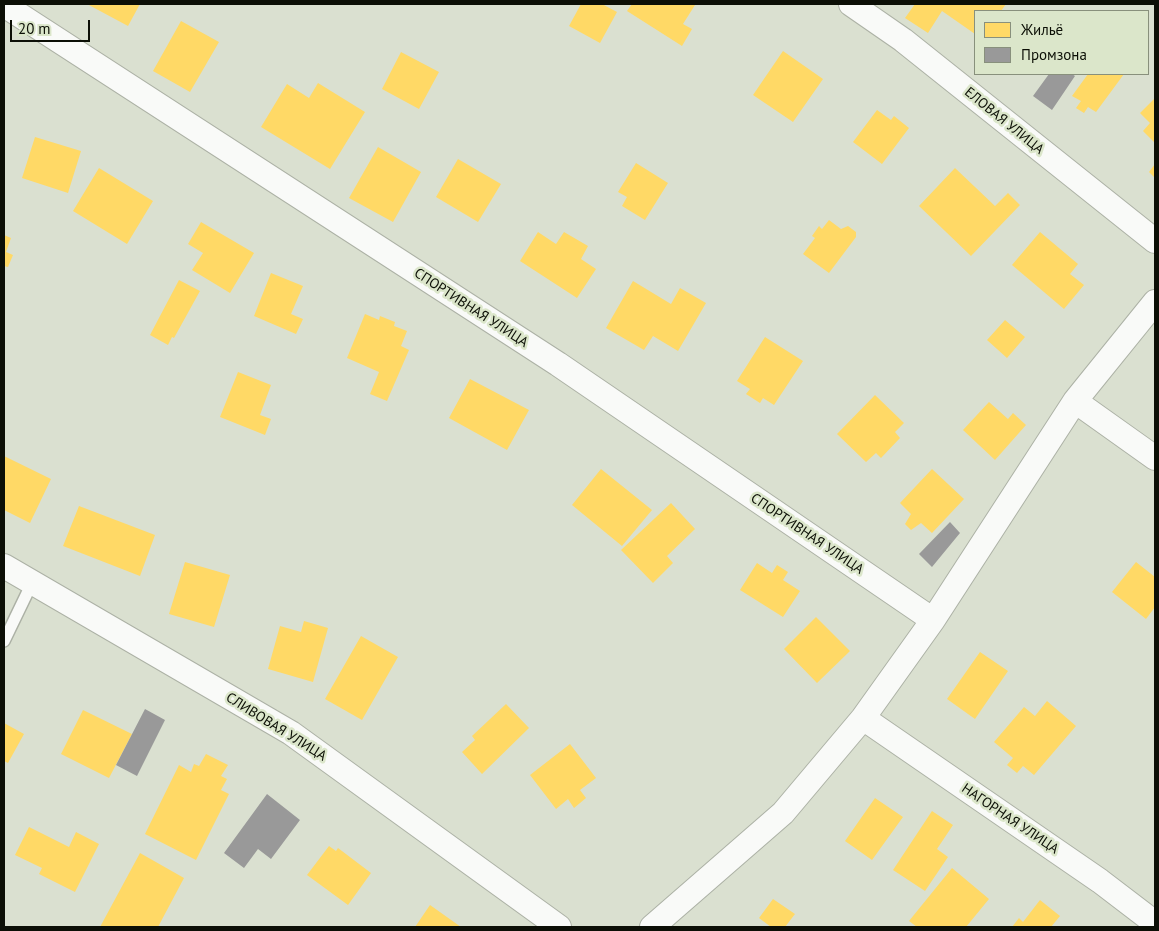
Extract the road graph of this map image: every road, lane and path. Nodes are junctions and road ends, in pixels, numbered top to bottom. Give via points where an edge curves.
1 (851, 4) edge
2 (4, 5) edge
3 (1155, 241) edge
4 (1155, 302) edge
5 (1075, 402) junction
6 (1155, 458) edge
7 (4, 566) edge
8 (32, 583) junction
9 (933, 620) junction
10 (4, 641) edge
11 (863, 718) junction
12 (1155, 923) edge
13 (559, 927) edge
14 (652, 927) edge

1 - 3 street, ЕЛОВАЯ УЛИЦА via 903,40
2 - 9 street, СПОРТИВНАЯ УЛИЦА via 558,364
4 - 5 street
5 - 6 street
5 - 9 street
7 - 8 street, СЛИВОВАЯ УЛИЦА
8 - 10 lane
8 - 13 street, СЛИВОВАЯ УЛИЦА via 291,733
9 - 11 street
11 - 12 street, НАГОРНАЯ УЛИЦА via 1100,880
11 - 14 street via 783,813

